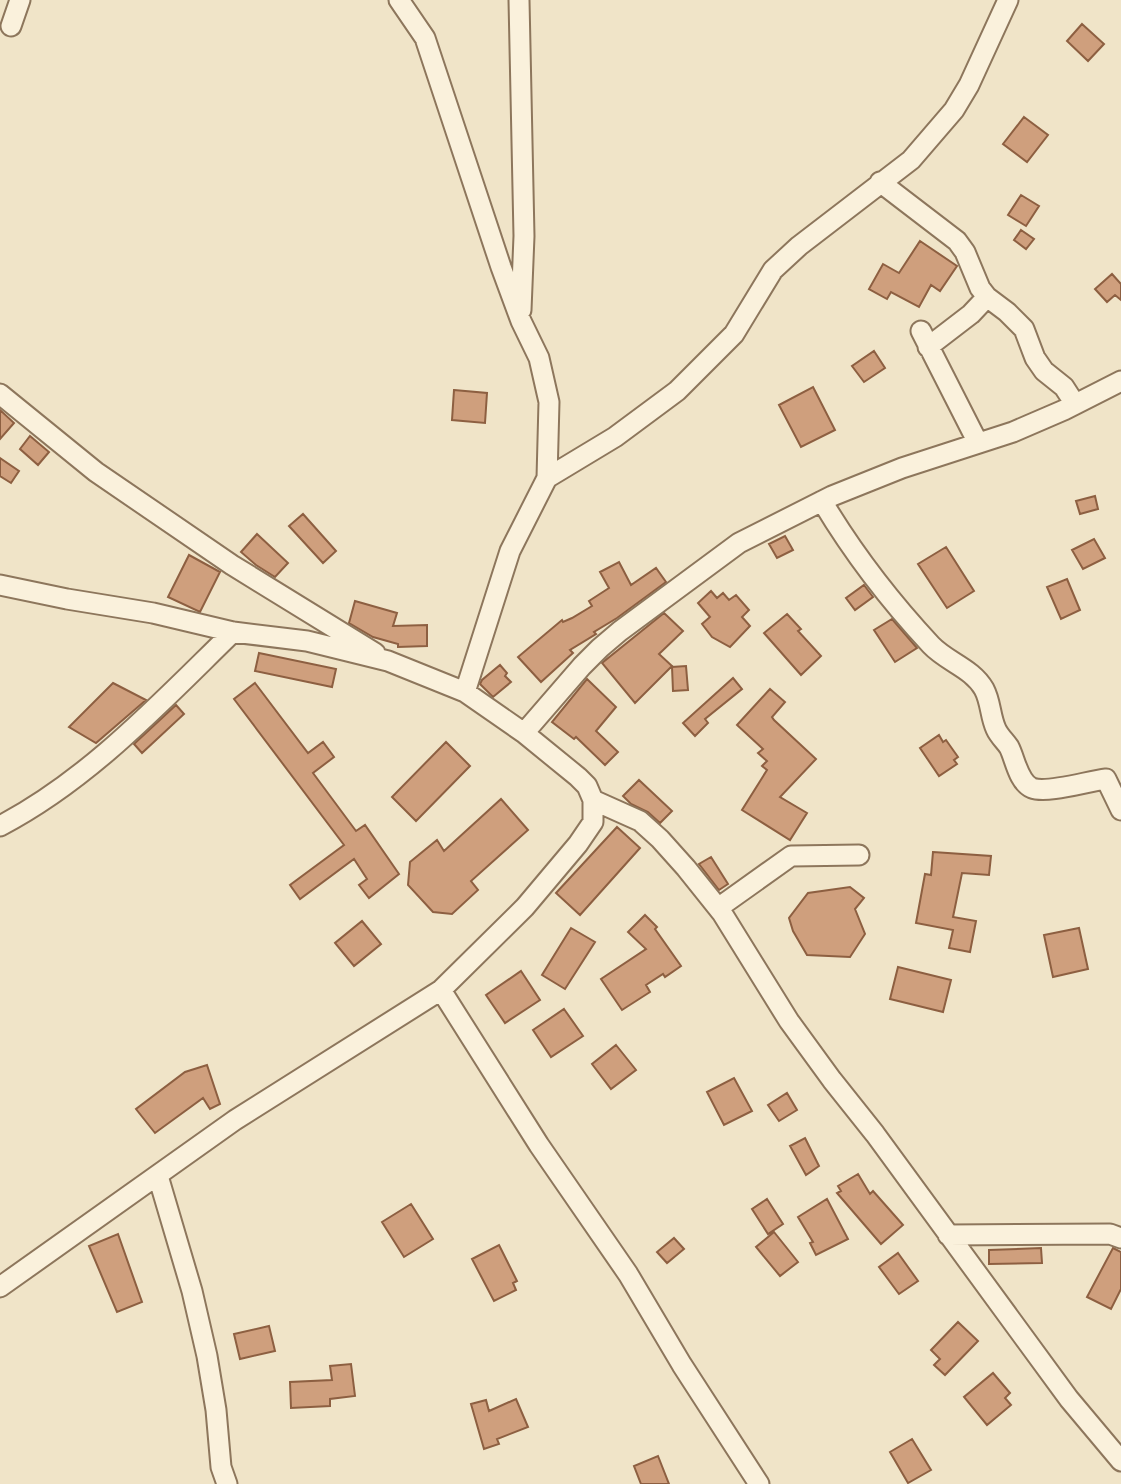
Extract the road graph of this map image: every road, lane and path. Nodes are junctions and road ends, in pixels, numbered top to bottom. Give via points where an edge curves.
1 (20, 0) edge
2 (399, 0) edge
3 (519, 0) edge
4 (1008, 0) edge
5 (10, 26) dead end
6 (880, 182) junction
7 (987, 297) junction
8 (521, 321) junction
9 (1121, 381) edge
10 (0, 394) edge
11 (1075, 404) junction
12 (978, 443) junction
13 (547, 478) junction
14 (822, 500) junction
15 (0, 585) edge
16 (233, 632) junction
17 (388, 661) junction
18 (465, 692) junction
19 (524, 733) junction
20 (593, 800) junction
21 (1121, 810) edge
22 (0, 826) edge
23 (859, 855) dead end
24 (718, 908) junction
25 (441, 990) junction
26 (158, 1176) junction
27 (948, 1235) junction
28 (1121, 1237) edge
29 (0, 1287) edge
30 (1121, 1461) edge
31 (227, 1484) edge
32 (759, 1484) edge

1 - 5 street
2 - 8 street via 425,38
3 - 8 street via 524,236
4 - 6 street via 954,110 911,160
6 - 7 street via 957,241
6 - 13 street via 773,270 734,334 677,391 615,437
7 - 11 street via 1024,329 1035,358
7 - 12 street via 978,309 924,339
8 - 13 street via 547,384
9 - 11 street
10 - 17 street via 107,480 232,565
11 - 12 street
12 - 14 street
13 - 18 street via 510,551
14 - 19 street via 739,542 620,631 582,666
14 - 21 street via 848,545 885,592 932,646 983,687 996,730 1023,780 1032,788 1053,789 1105,779
15 - 16 street via 153,612
16 - 17 street via 307,641
16 - 22 street via 87,769
17 - 18 street
18 - 19 street
19 - 20 street via 578,777
20 - 24 street via 640,821
20 - 25 street via 593,822 578,844 525,907
23 - 24 street via 791,856
24 - 27 street via 789,1021
25 - 26 street via 235,1120
25 - 32 street
26 - 29 street
26 - 31 street via 192,1291
27 - 28 street
27 - 30 street via 1069,1399

